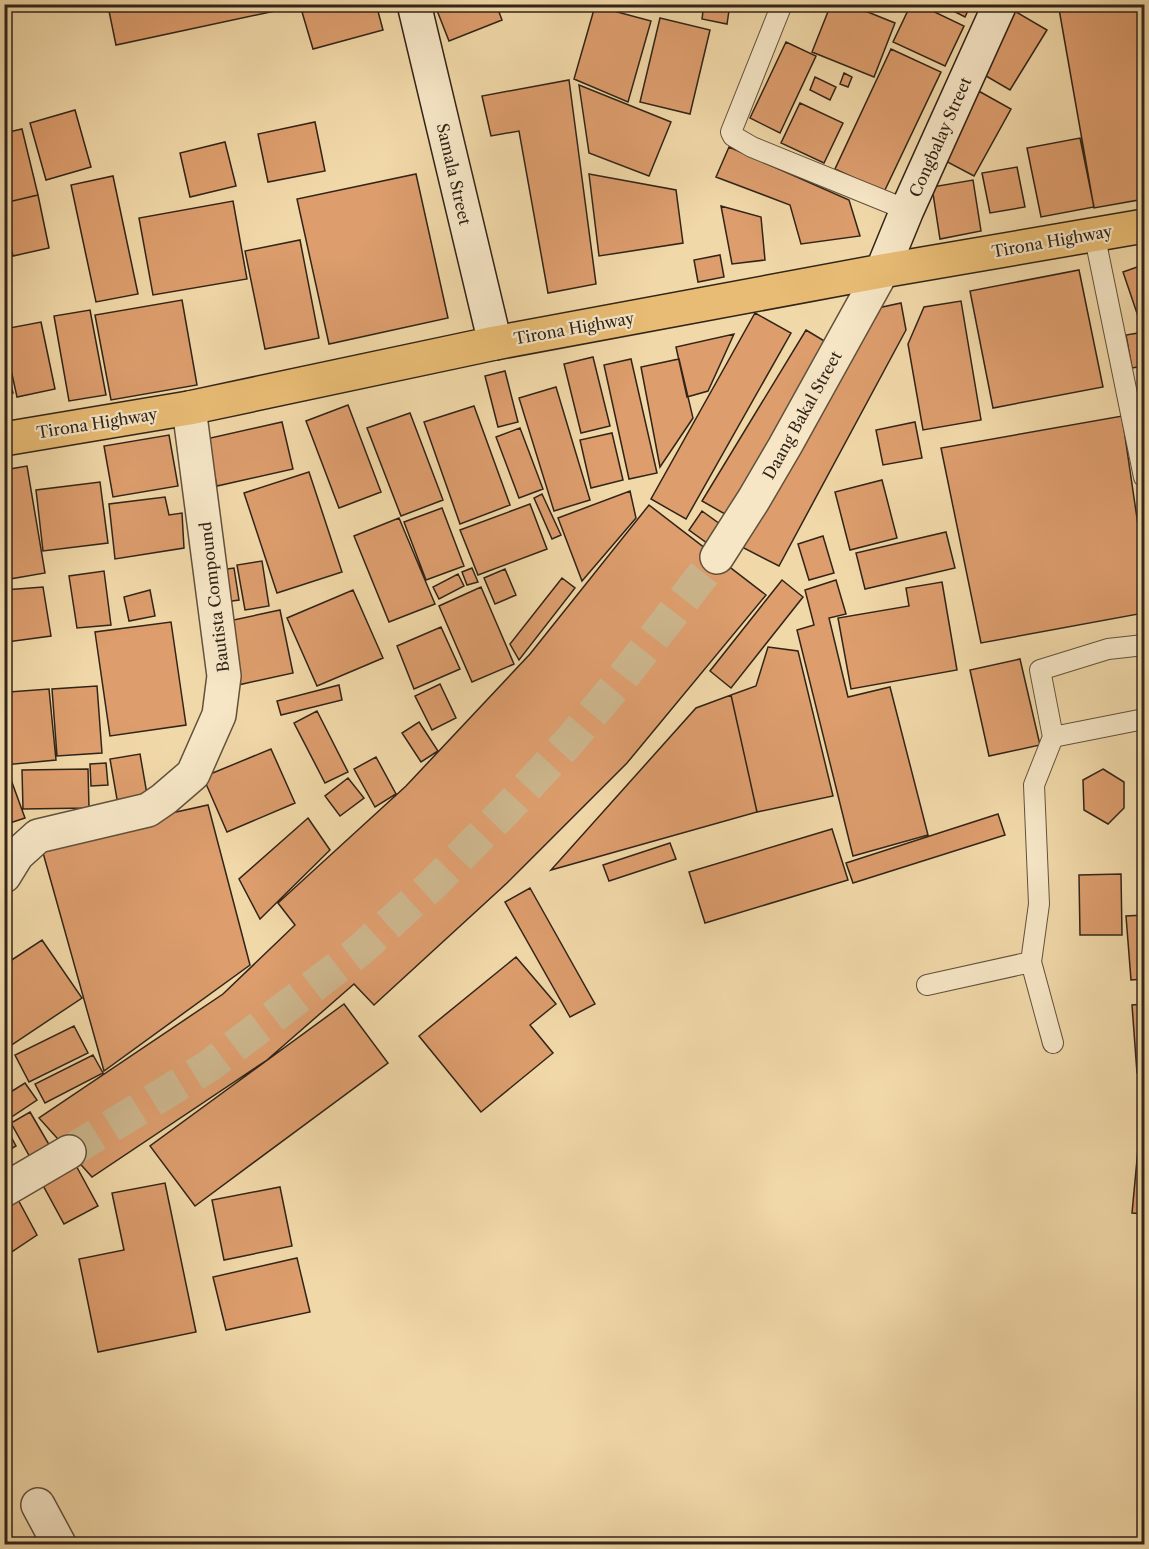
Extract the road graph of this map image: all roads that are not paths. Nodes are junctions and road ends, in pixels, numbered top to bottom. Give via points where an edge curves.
1 (414, 4) edge
2 (782, 4) edge
3 (1000, 4) edge
4 (907, 210) junction
5 (1144, 226) edge
6 (1094, 233) junction
7 (882, 271) junction
8 (495, 343) junction
9 (189, 408) junction
10 (4, 439) edge
11 (1144, 477) edge
12 (717, 557) tunnel mouth
13 (1144, 645) edge
14 (1144, 719) edge
15 (1053, 737) junction
16 (4, 876) edge
17 (1031, 962) junction
18 (927, 986) dead end
19 (1053, 1043) dead end
20 (69, 1152) tunnel mouth
21 (14, 1185) edge
22 (38, 1505) dead end
23 (59, 1545) edge

1 - 8 street, Samala Street
2 - 4 lane via 731,132 733,136
3 - 4 street, Congbalay Street
4 - 7 street, Congbalay Street
5 - 6 main road, Tirona Highway
6 - 7 main road, Tirona Highway
6 - 11 lane
7 - 8 main road, Tirona Highway
7 - 12 street, Daang Bakal Street via 785,446
8 - 9 main road, Tirona Highway
9 - 10 main road, Tirona Highway
9 - 16 street, Bautista Compound via 224,676 219,715 193,774 164,800 148,810 38,836 16,855
13 - 15 lane via 1108,649 1040,670
14 - 15 lane
15 - 17 lane via 1034,785 1039,904
17 - 18 lane
17 - 19 lane
20 - 21 street
22 - 23 street

